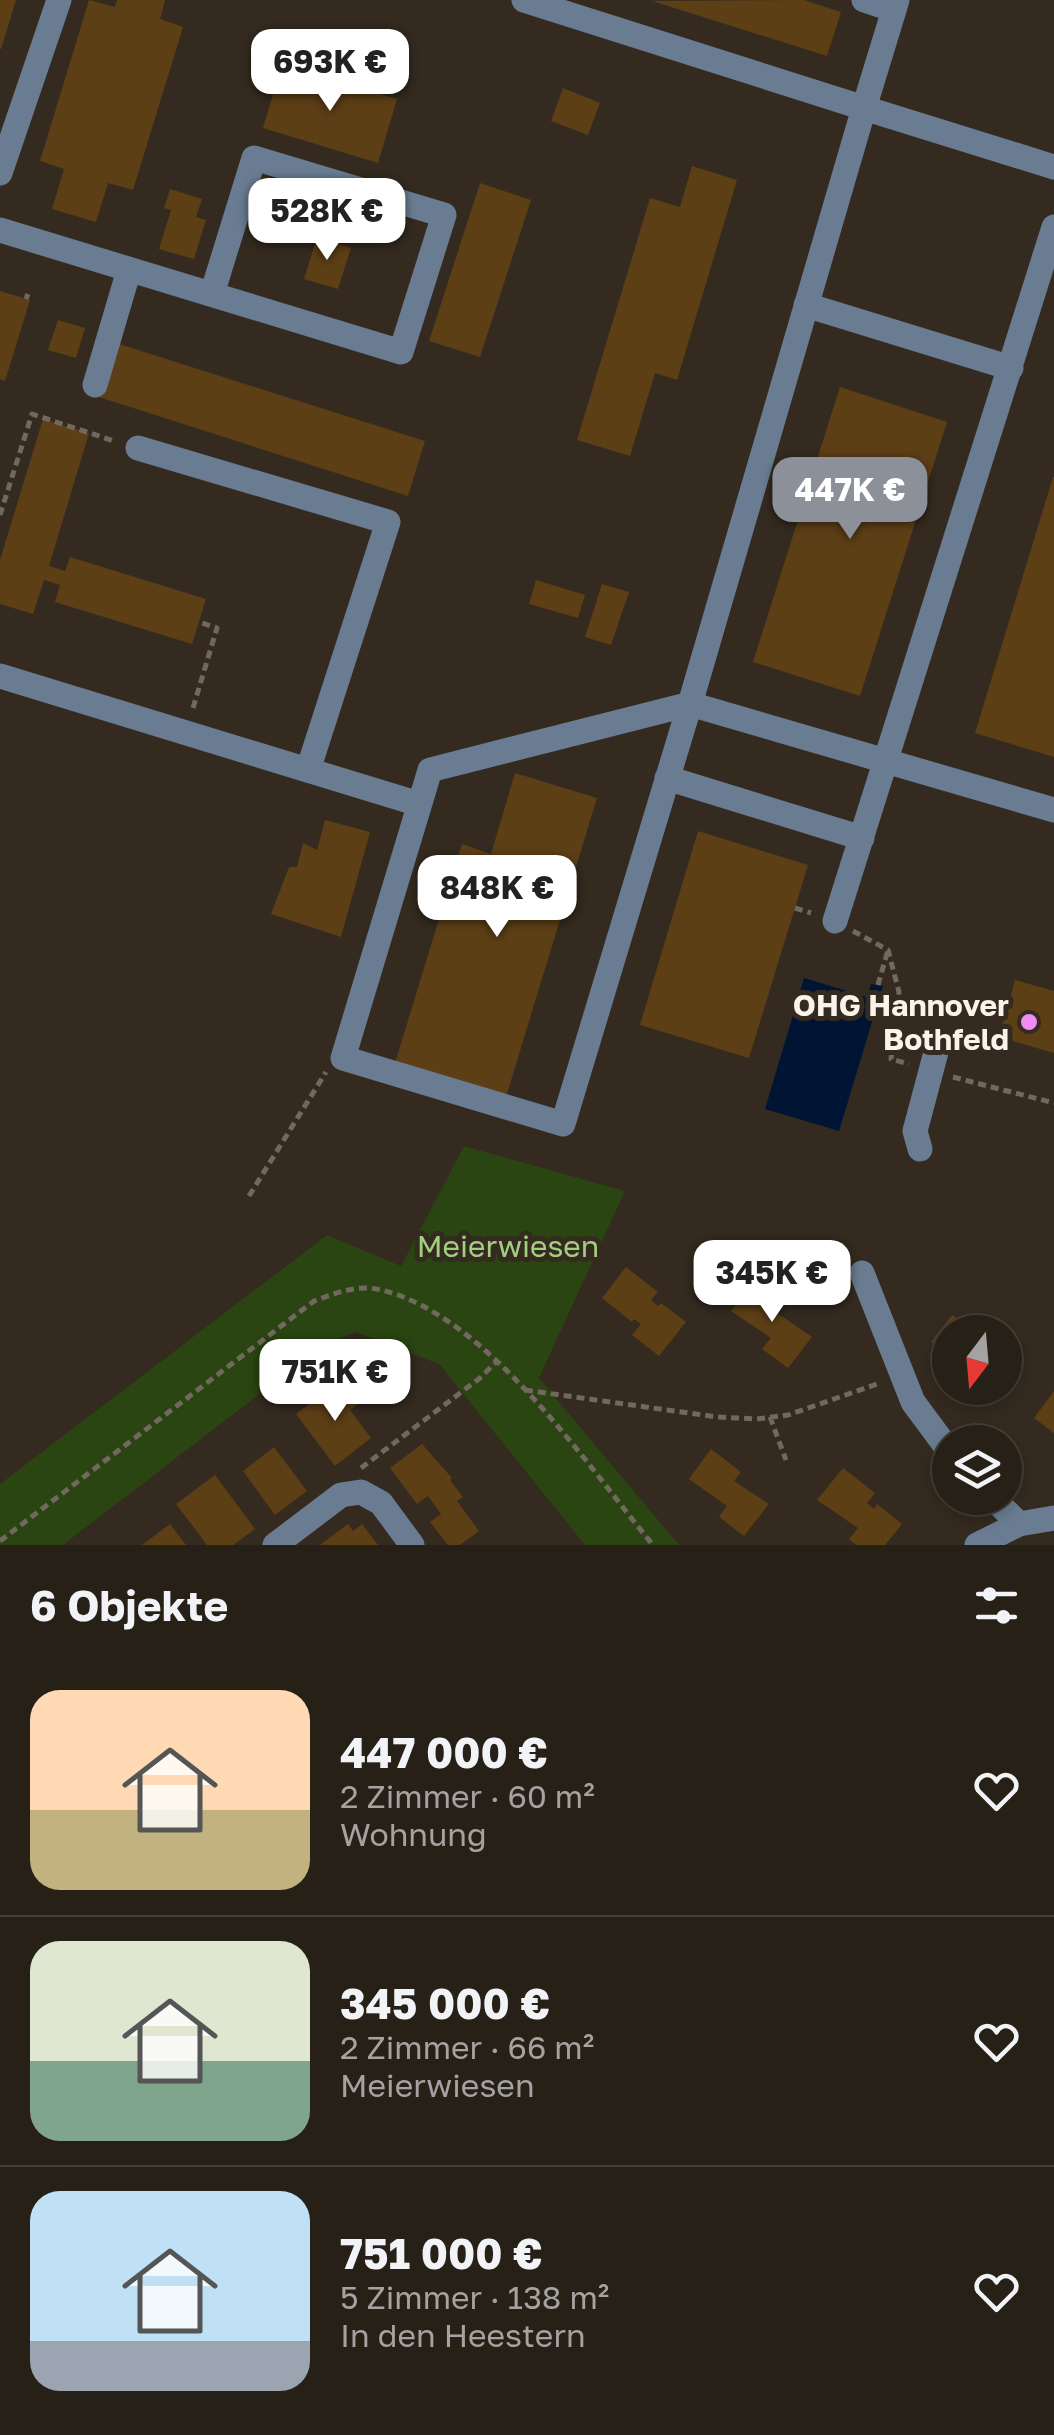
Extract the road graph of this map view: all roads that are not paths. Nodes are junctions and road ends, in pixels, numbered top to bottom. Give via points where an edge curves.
1 (59, 0) edge
2 (524, 0) edge
3 (864, 0) edge
4 (896, 5) edge
5 (864, 108) junction
6 (1054, 167) edge
7 (0, 173) edge
8 (1054, 228) edge
9 (0, 230) edge
10 (130, 270) junction
11 (212, 294) junction
12 (806, 304) junction
13 (1011, 368) junction
14 (95, 385) dead end
15 (138, 448) road end
16 (0, 676) edge
17 (690, 704) junction
18 (887, 762) junction
19 (308, 770) junction
20 (667, 778) junction
21 (420, 804) junction
22 (1054, 810) edge
23 (862, 838) junction
24 (835, 922) road end
25 (940, 1042) dead end
26 (920, 1149) dead end
27 (862, 1273) dead end
28 (932, 1428) edge
29 (1010, 1515) edge
30 (1054, 1518) edge
31 (1019, 1524) junction
32 (275, 1545) edge
33 (412, 1545) edge
34 (977, 1545) edge

1 - 7 street
2 - 5 street
3 - 4 street
4 - 5 street
5 - 6 street
5 - 12 street
8 - 13 street
9 - 10 street
10 - 11 street
10 - 14 street
11 - 11 street via 401,352 444,215 254,158
12 - 13 street
12 - 17 street
13 - 18 street
15 - 19 street via 388,522
16 - 19 street
17 - 18 street
17 - 20 street
17 - 21 street via 430,770
18 - 22 street
18 - 23 street
19 - 21 street
20 - 21 street via 563,1124 344,1058
20 - 23 street
23 - 24 street
25 - 26 street via 915,1131
27 - 28 street via 913,1402
29 - 31 street
30 - 31 street
31 - 34 street
32 - 33 street via 341,1495 361,1492 381,1504

